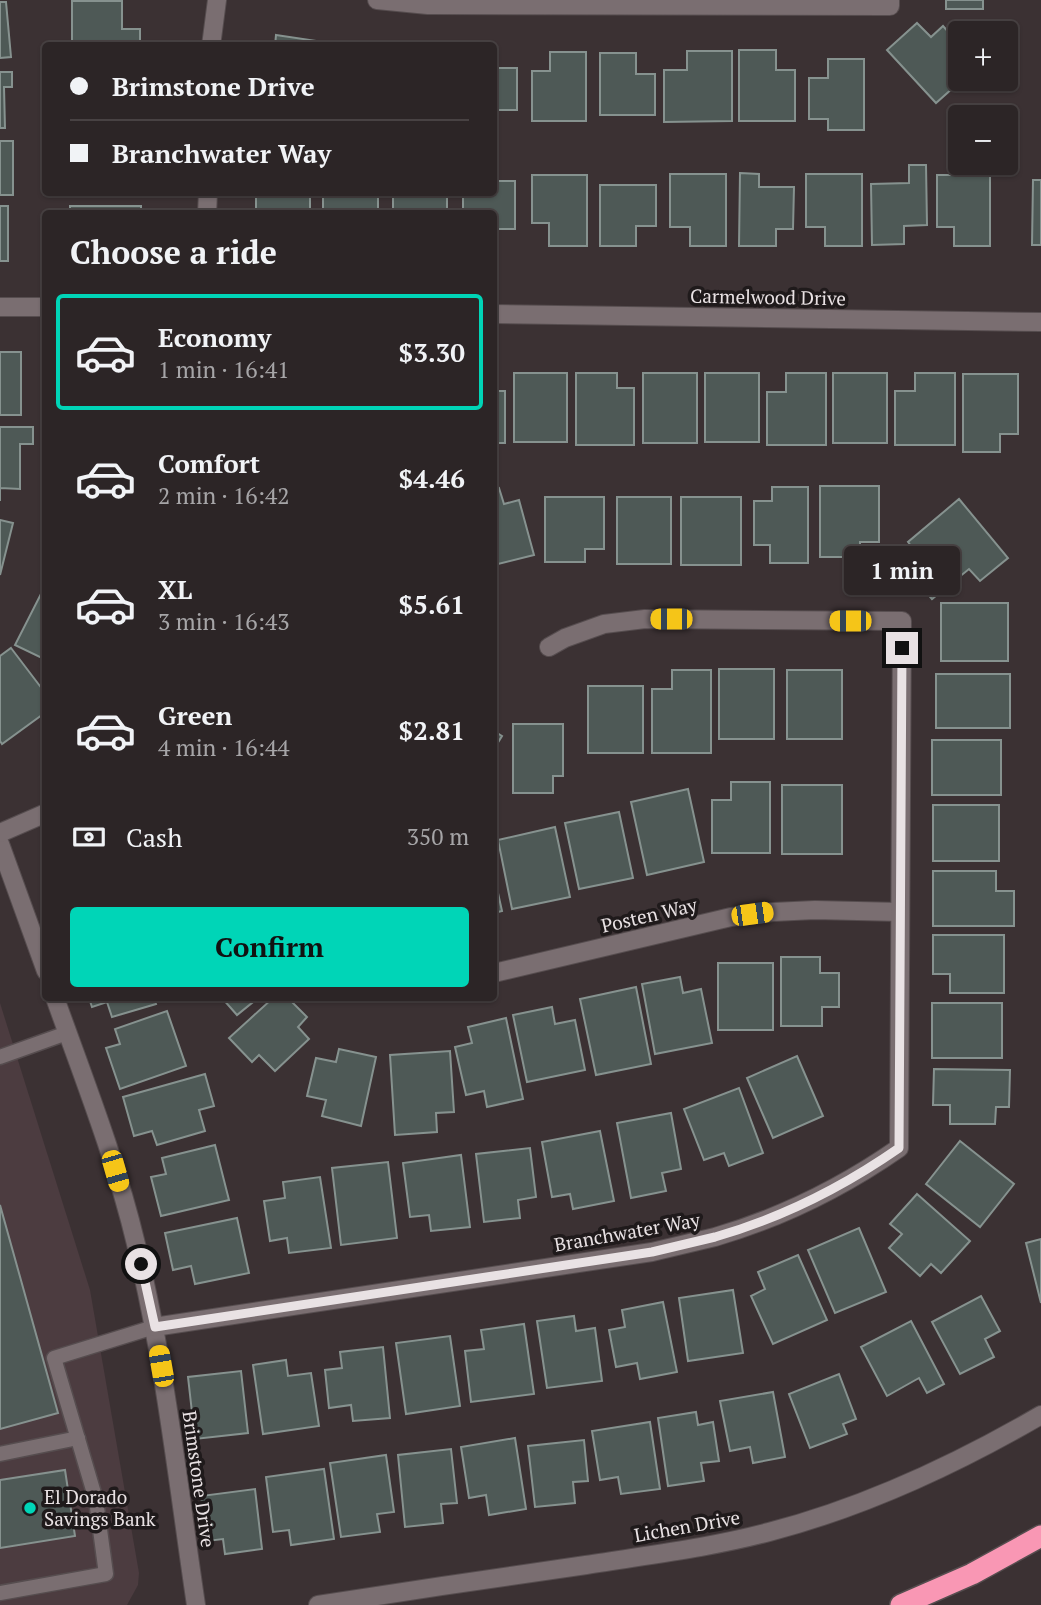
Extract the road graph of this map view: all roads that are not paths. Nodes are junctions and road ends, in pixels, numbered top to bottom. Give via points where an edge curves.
1 (217, 0) edge
2 (377, 0) edge
3 (890, 0) edge
4 (603, 3) edge
5 (212, 42) edge
6 (0, 307) edge
7 (42, 307) edge
8 (497, 314) edge
9 (1041, 322) edge
10 (549, 647) dead end
11 (42, 815) edge
12 (0, 833) edge
13 (0, 844) edge
14 (900, 912) junction
15 (42, 960) edge
16 (497, 972) edge
17 (56, 1001) edge
18 (67, 1033) junction
19 (0, 1057) edge
20 (155, 1327) junction
21 (1041, 1415) edge
22 (78, 1438) junction
23 (0, 1454) edge
24 (1041, 1536) edge
25 (0, 1593) edge
26 (195, 1605) edge
27 (318, 1605) edge
28 (901, 1605) edge

1 - 5 street
2 - 4 street via 428,5
3 - 4 street via 890,6
6 - 7 street
8 - 9 street, Carmelwood Drive
10 - 14 street, Branchwater Way via 604,624 645,619 902,621
11 - 12 street
13 - 15 street
14 - 16 street, Posten Way via 815,910 731,917
14 - 20 street, Branchwater Way via 899,1148 819,1196 716,1236 652,1252
17 - 18 street, Brimstone Drive
18 - 19 lane
18 - 20 street, Brimstone Drive via 108,1146
20 - 22 lane via 54,1358
20 - 26 street, Brimstone Drive
21 - 27 street, Lichen Drive via 905,1485 768,1533 703,1547
22 - 23 lane
22 - 25 lane via 96,1500 106,1574
24 - 28 highway via 972,1574

